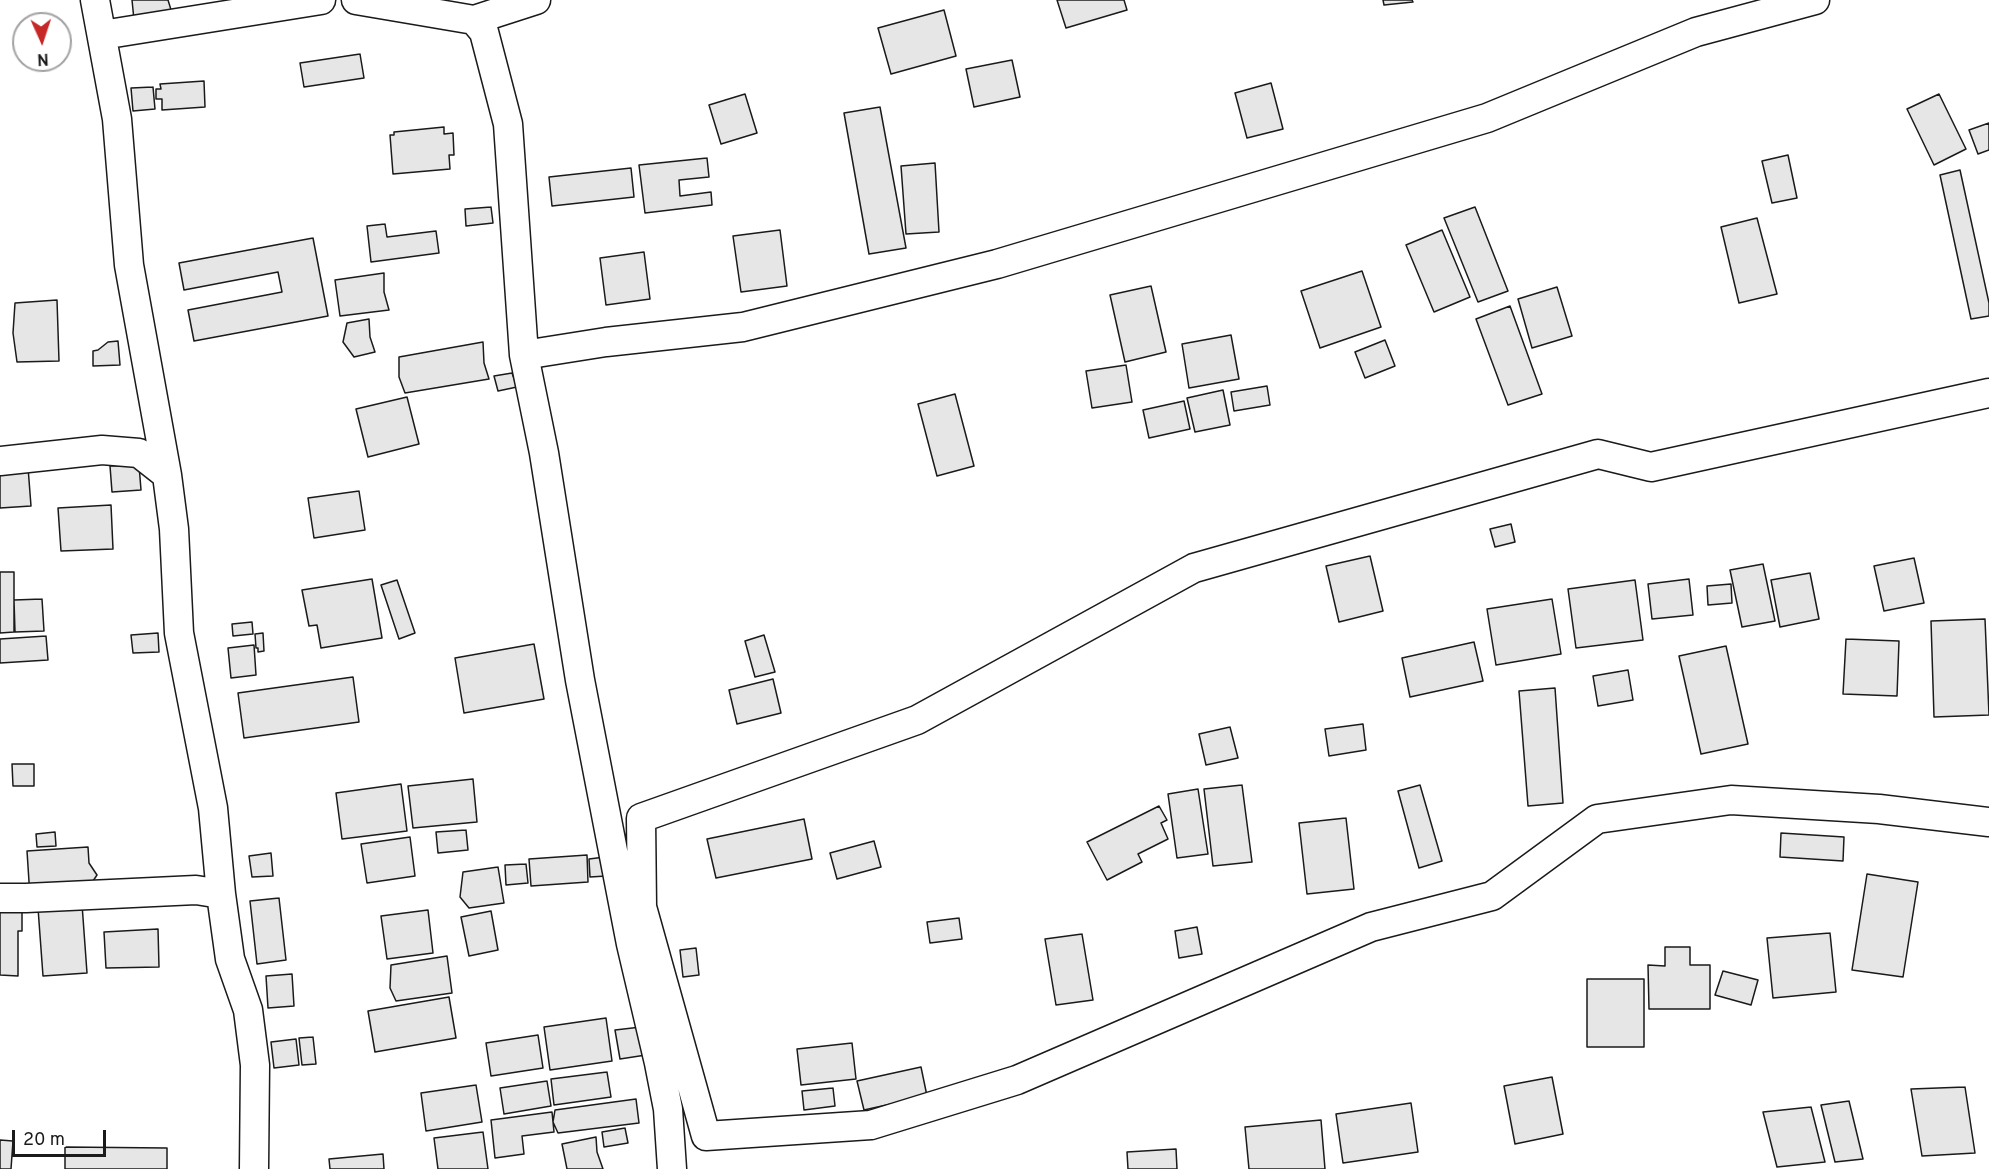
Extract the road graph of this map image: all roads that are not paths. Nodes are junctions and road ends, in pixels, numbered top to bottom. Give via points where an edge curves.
1 (95, 0) edge
2 (321, 0) edge
3 (356, 0) edge
4 (536, 0) edge
5 (1815, 0) edge
6 (474, 20) junction
7 (102, 35) junction
8 (524, 355) junction
9 (1989, 393) edge
10 (0, 461) edge
11 (167, 475) junction
12 (1989, 822) edge
13 (220, 894) junction
14 (0, 898) edge
15 (254, 1169) edge
16 (672, 1169) edge

1 - 7 street
2 - 7 street
3 - 6 street
4 - 6 street
5 - 8 street via 1696,32 1487,118 997,264 743,327
6 - 8 street via 484,32 508,124
7 - 11 street via 117,119 129,265
8 - 16 street via 615,864 660,1063
9 - 12 street via 1651,466 1598,454 1194,568 917,720 641,818 642,907 706,1136 871,1125 1017,1080 1371,927 1492,896 1597,819 1731,800 1879,809
10 - 11 street via 102,450 139,453
11 - 13 street via 179,633 213,808
13 - 14 street via 196,890
13 - 15 street via 230,959 248,1010 255,1065

